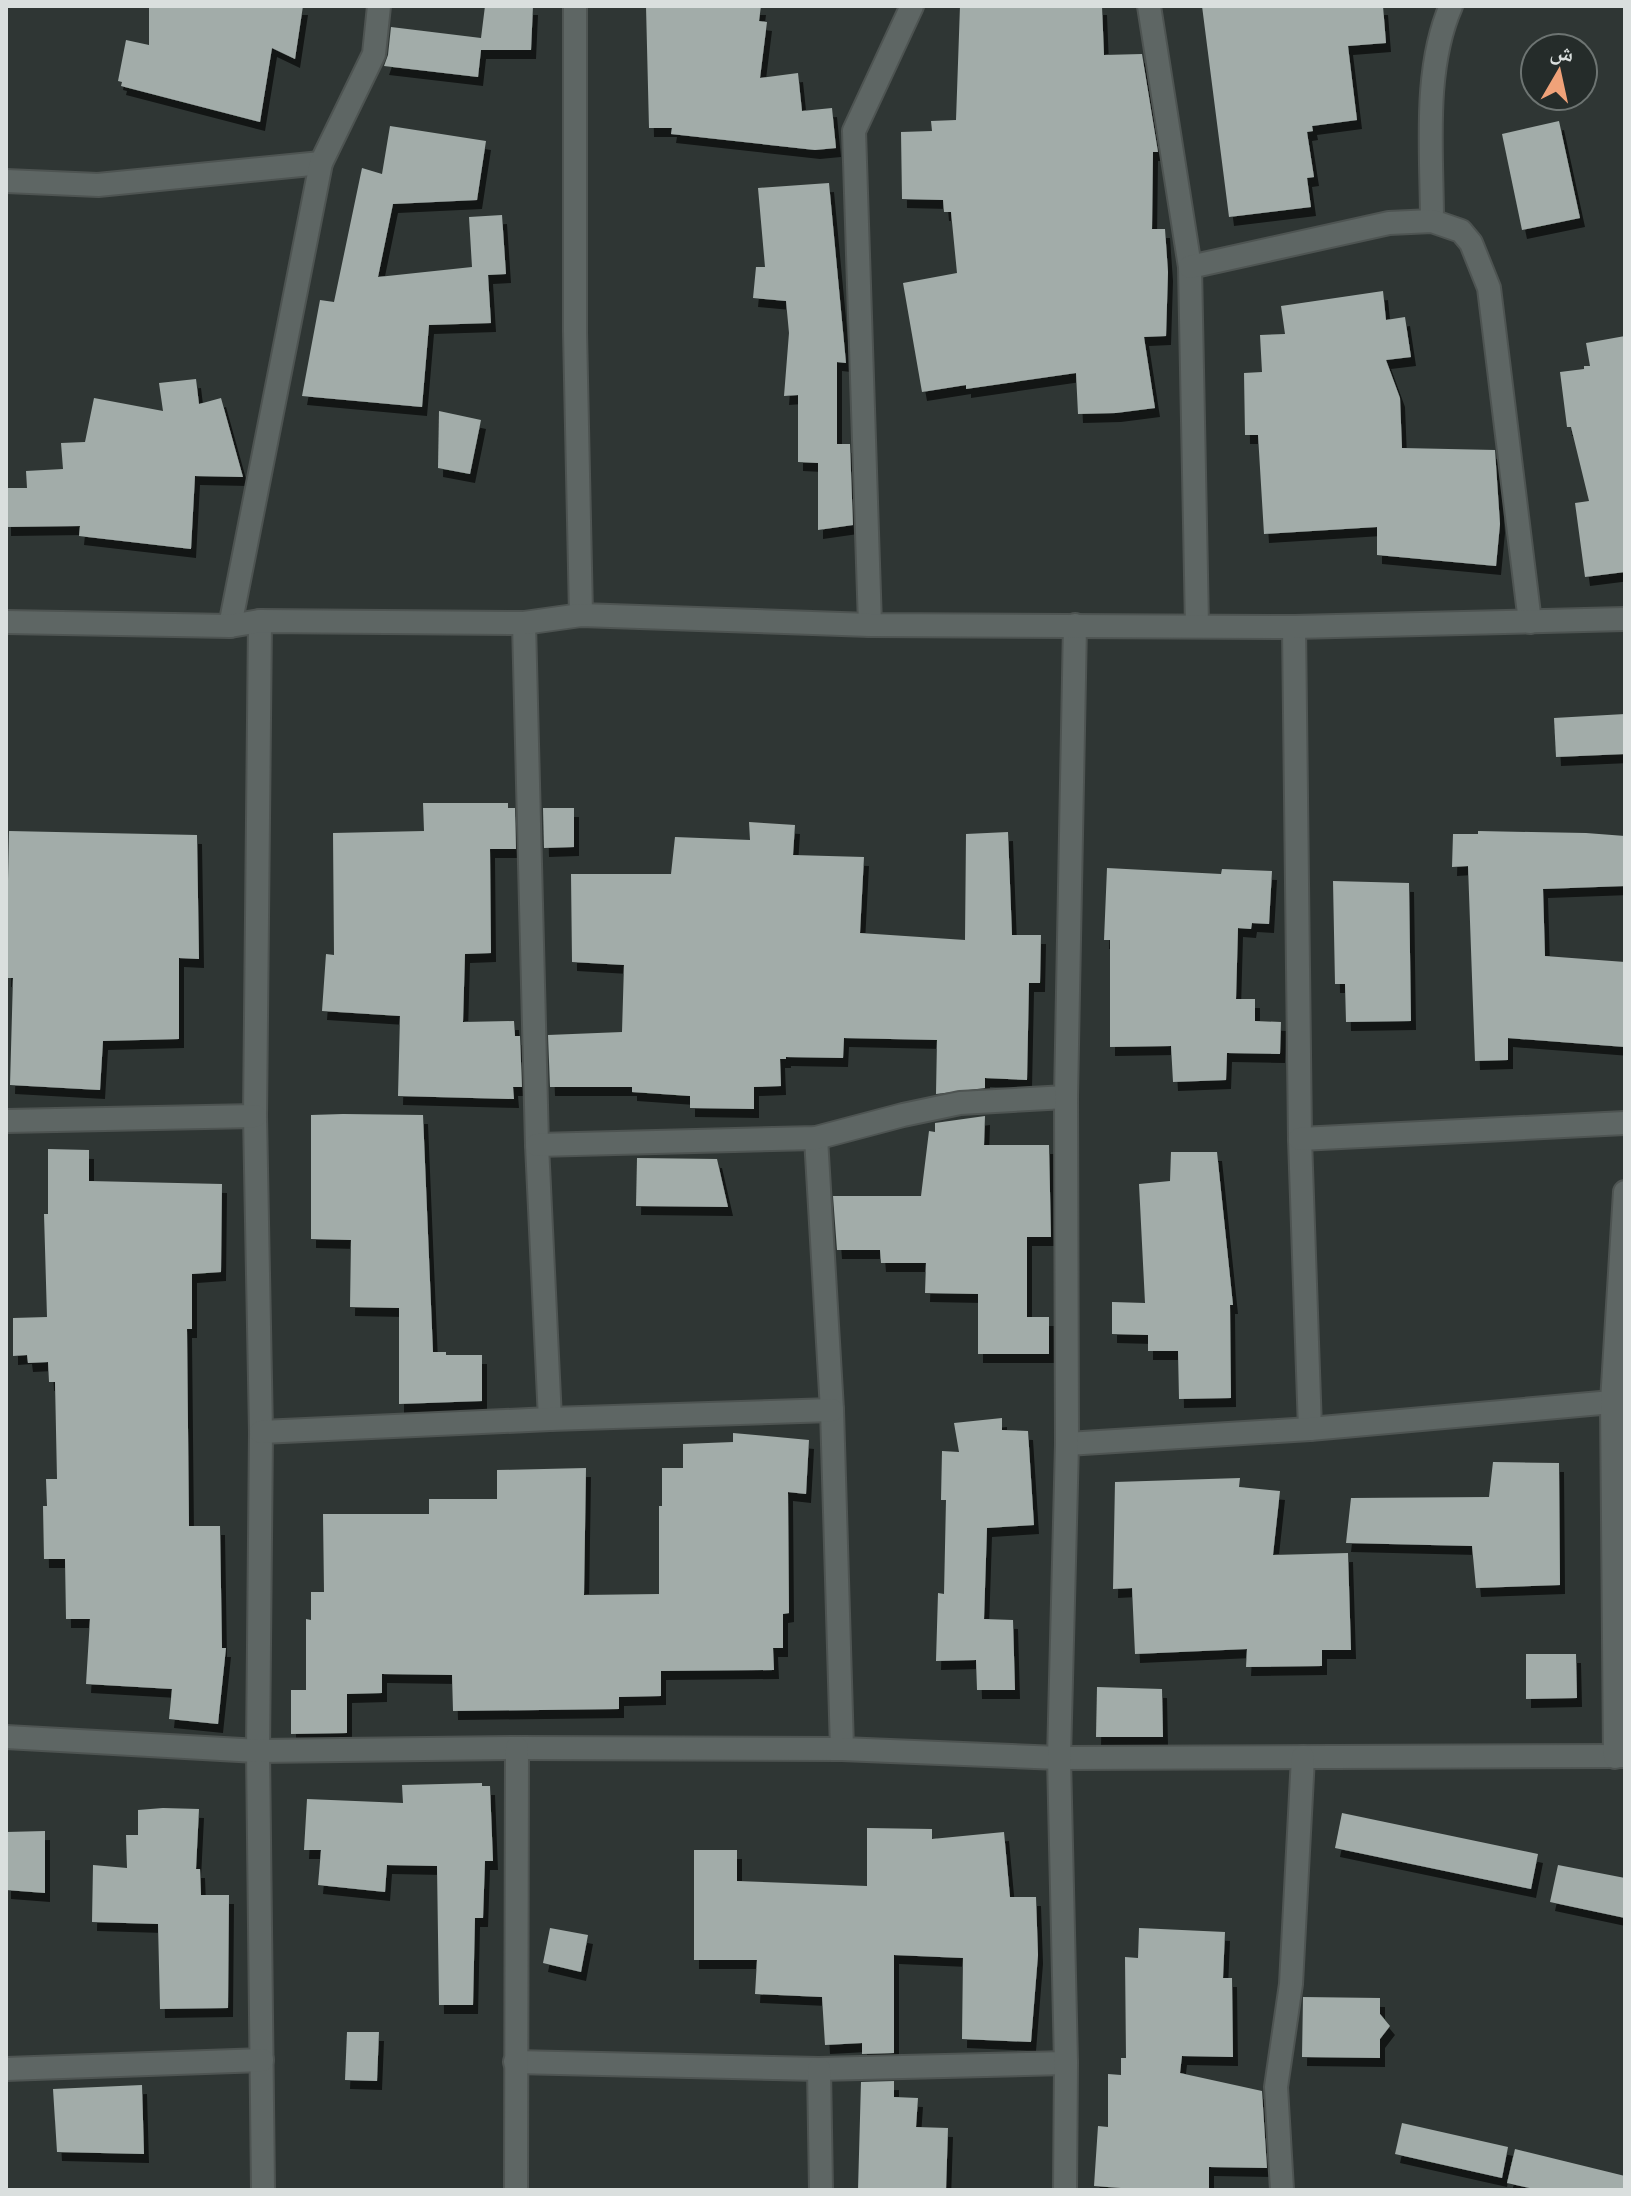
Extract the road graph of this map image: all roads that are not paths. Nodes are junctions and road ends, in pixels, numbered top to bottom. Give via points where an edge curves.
1 (379, 6) edge
2 (575, 6) edge
3 (912, 6) edge
4 (1149, 6) edge
5 (1451, 6) edge
6 (321, 163) junction
7 (6, 181) edge
8 (1432, 221) junction
9 (1190, 267) junction
10 (581, 615) junction
11 (1625, 619) edge
12 (260, 621) junction
13 (6, 622) edge
14 (1530, 622) junction
15 (524, 623) junction
16 (870, 625) junction
17 (1075, 625) junction
18 (230, 626) junction
19 (1197, 626) junction
20 (1294, 627) junction
21 (1066, 1097) junction
22 (255, 1116) junction
23 (6, 1121) edge
24 (1625, 1123) edge
25 (816, 1138) junction
26 (1300, 1139) junction
27 (537, 1145) junction
28 (1625, 1192) edge
29 (1612, 1402) junction
30 (832, 1410) junction
31 (550, 1419) junction
32 (1310, 1429) junction
33 (261, 1432) junction
34 (1067, 1444) junction
35 (6, 1737) edge
36 (517, 1748) junction
37 (842, 1749) junction
38 (258, 1751) junction
39 (1620, 1756) edge
40 (1303, 1757) junction
41 (1059, 1758) junction
42 (262, 2060) junction
43 (515, 2062) junction
44 (1066, 2063) junction
45 (6, 2069) edge
46 (819, 2069) junction
47 (263, 2190) edge
48 (516, 2190) edge
49 (821, 2190) edge
50 (1065, 2190) edge
51 (1282, 2190) edge

1 - 6 street via 374,54
2 - 10 street
3 - 16 street via 854,131
4 - 9 street
5 - 8 street via 1433,69
6 - 7 street via 98,185
6 - 18 street
8 - 9 street via 1389,223
8 - 14 street via 1461,231 1489,288
9 - 19 street
10 - 15 street
10 - 16 street
11 - 14 street
12 - 15 street
12 - 18 street
12 - 22 street
13 - 18 street
14 - 20 street
15 - 27 street
16 - 17 street
17 - 19 street
17 - 21 street
19 - 20 street
20 - 26 street
21 - 25 street via 960,1103
21 - 34 street
22 - 23 street
22 - 33 street
24 - 26 street
25 - 27 street
25 - 30 street
26 - 32 street
27 - 31 street
28 - 29 street
29 - 32 street
29 - 39 street
30 - 31 street
30 - 37 street
31 - 33 street
32 - 34 street
33 - 38 street
34 - 41 street
35 - 38 street
36 - 37 street
36 - 38 street
36 - 43 street
37 - 41 street
38 - 42 street
39 - 40 street
40 - 41 street
40 - 51 street via 1291,1984 1276,2087
41 - 44 street
42 - 45 street
42 - 47 street
43 - 46 street
43 - 48 street
44 - 46 street
44 - 50 street
46 - 49 street

